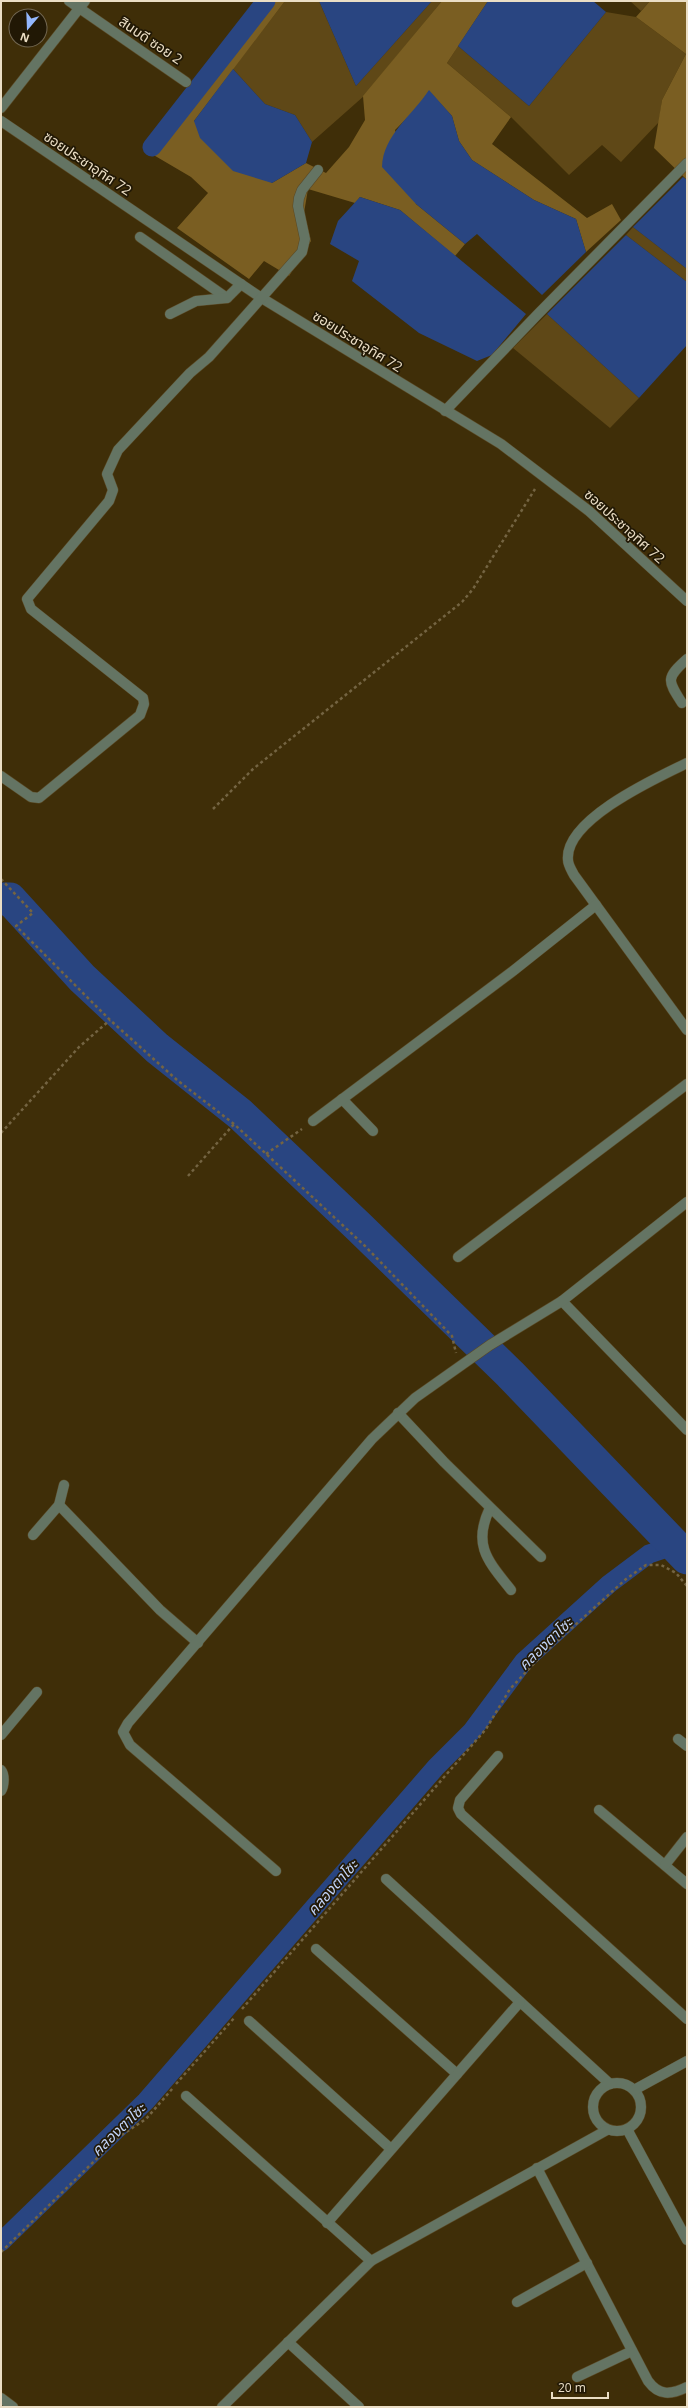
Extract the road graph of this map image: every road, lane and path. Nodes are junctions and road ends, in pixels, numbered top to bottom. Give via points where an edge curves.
1 (69, 1) edge
2 (82, 5) edge
3 (186, 82) dead end
4 (1, 108) edge
5 (1, 121) edge
6 (687, 163) edge
7 (318, 170) dead end
8 (140, 237) dead end
9 (241, 284) junction
10 (260, 297) junction
11 (228, 298) junction
12 (170, 314) dead end
13 (445, 411) junction
14 (543, 476) junction
15 (687, 601) edge
16 (687, 659) edge
17 (682, 703) dead end
18 (687, 763) edge
19 (1, 776) edge
20 (213, 809) dead end
21 (1, 879) edge
22 (596, 905) junction
23 (110, 1020) junction
24 (687, 1030) edge
25 (687, 1084) edge
26 (342, 1099) junction
27 (313, 1121) joint
28 (234, 1124) junction
29 (373, 1131) dead end
30 (1, 1133) edge
31 (266, 1154) junction
32 (188, 1176) dead end
33 (687, 1202) edge
34 (458, 1257) dead end
35 (562, 1301) junction
36 (452, 1338) dead end
37 (398, 1413) junction
38 (687, 1430) edge
39 (64, 1484) dead end
40 (59, 1506) junction
41 (490, 1508) junction
42 (33, 1535) dead end
43 (541, 1557) dead end
44 (687, 1586) edge
45 (511, 1590) dead end
46 (198, 1643) junction
47 (37, 1692) dead end
48 (1, 1735) edge
49 (678, 1739) dead end
50 (687, 1746) edge
51 (498, 1756) dead end
52 (1, 1770) edge
53 (1, 1791) edge
54 (599, 1810) dead end
55 (687, 1837) edge
56 (665, 1865) junction
57 (276, 1871) dead end
58 (386, 1879) dead end
59 (687, 1884) edge
60 (316, 1950) dead end
61 (520, 2002) junction
62 (687, 2019) edge
63 (249, 2020) dead end
64 (687, 2061) edge
65 (457, 2074) junction
66 (610, 2084) junction
67 (634, 2090) junction
68 (186, 2096) dead end
69 (627, 2129) junction
70 (607, 2130) junction
71 (391, 2149) junction
72 (537, 2168) junction
73 (327, 2223) junction
74 (687, 2240) edge
75 (1, 2252) edge
76 (371, 2261) junction
77 (587, 2263) junction
78 (517, 2302) dead end
79 (288, 2342) junction
80 (632, 2351) junction
81 (577, 2377) dead end
82 (687, 2387) edge
83 (2, 2401) edge
84 (13, 2407) edge
85 (222, 2407) edge
86 (359, 2407) edge

1 - 2 street, สินบดี ซอย 2
2 - 3 street, สินบดี ซอย 2
2 - 4 street
5 - 9 street, ซอยประชาอุทิศ 72
6 - 13 street
7 - 10 street via 302,190 299,198 298,206 305,238 302,252
8 - 11 street
9 - 10 street, ซอยประชาอุทิศ 72
9 - 11 street
10 - 13 street, ซอยประชาอุทิศ 72
10 - 19 street via 209,357 190,373 118,450 107,474 113,490 109,500 28,600 30,609 143,698 144,704 140,715 40,798 31,797
11 - 12 street via 196,302
13 - 14 street, ซอยประชาอุทิศ 72 via 501,444
14 - 15 street, ซอยประชาอุทิศ 72 via 589,511
14 - 20 path via 473,589 462,602 253,769
16 - 17 street via 670,678 670,684
18 - 22 street via 637,788 586,823 576,834 570,847 568,861 574,875
21 - 23 path via 33,913 16,926
22 - 24 street
22 - 26 street
23 - 28 path via 177,1080
23 - 30 path via 79,1047
25 - 34 street
26 - 27 street
26 - 29 street
27 - 31 path
28 - 31 path
28 - 32 path
31 - 36 path via 364,1246
33 - 35 street
35 - 37 street via 490,1345 414,1398
35 - 38 street
37 - 41 street
37 - 46 street via 372,1439
39 - 40 street
40 - 42 street
40 - 46 street via 160,1610
41 - 43 street
41 - 45 street via 481,1533 483,1548 490,1564
44 - 75 path via 676,1573 661,1565 646,1565 626,1579 542,1655 510,1688 486,1729 146,2119 120,2136
46 - 57 street via 123,1732 130,1745
47 - 48 street
49 - 50 street
51 - 62 street via 460,1800 458,1808 461,1814
52 - 53 street
54 - 56 street
55 - 56 street
56 - 59 street
58 - 61 street
60 - 65 street
61 - 65 street
61 - 66 street
63 - 71 street
64 - 67 street
65 - 71 street
66 - 67 street via 627,2085
66 - 70 street via 597,2094 593,2105 595,2118
67 - 69 street via 640,2101 641,2113 638,2121
68 - 73 street
69 - 70 street via 616,2132
69 - 74 street
70 - 72 street
71 - 73 street
72 - 76 street
72 - 77 street
73 - 76 street
76 - 79 street
77 - 78 street
77 - 80 street
79 - 85 street
79 - 86 street
80 - 81 street
80 - 82 street via 654,2390 661,2393 676,2393
83 - 84 street

